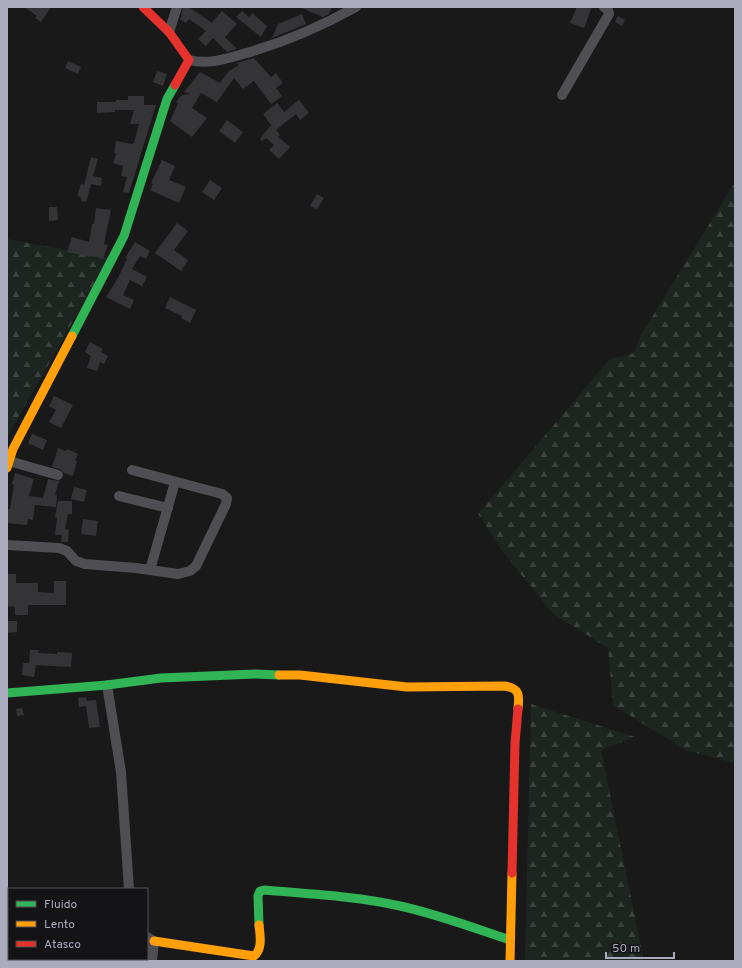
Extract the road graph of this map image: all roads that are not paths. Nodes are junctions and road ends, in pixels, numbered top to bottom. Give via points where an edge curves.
1 (143, 7) edge
2 (177, 7) edge
3 (356, 7) edge
4 (604, 7) edge
5 (169, 32) junction
6 (189, 60) junction
7 (562, 95) dead end
8 (8, 464) edge
9 (132, 470) dead end
10 (58, 475) dead end
11 (175, 482) junction
12 (119, 496) dead end
13 (168, 508) junction
14 (7, 545) edge
15 (150, 570) junction
16 (107, 685) junction
17 (7, 693) edge
18 (129, 888) edge
19 (151, 939) edge
20 (510, 940) junction
21 (152, 961) edge
22 (510, 961) edge

1 - 5 street
2 - 5 street
3 - 6 street via 316,28 270,47 222,60
4 - 7 street via 609,14
5 - 6 street
6 - 8 street via 167,99 124,236 16,442
8 - 10 street
9 - 11 street
11 - 13 street
11 - 15 street via 222,494 227,498 226,504 193,569 182,574
12 - 13 street
13 - 15 street
14 - 15 street via 59,548 80,563
16 - 17 street
16 - 18 street via 121,772
16 - 20 street via 191,676 255,674 300,675 407,687 505,686 516,689 519,697
19 - 20 street via 254,956 260,950 258,896 260,891 264,890 361,899 401,906
19 - 21 street
20 - 22 street

